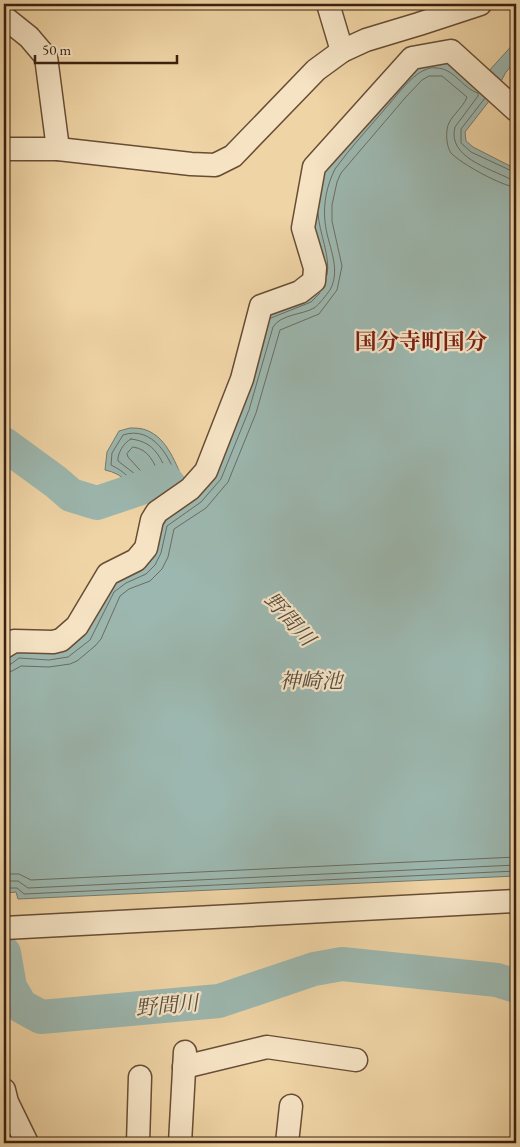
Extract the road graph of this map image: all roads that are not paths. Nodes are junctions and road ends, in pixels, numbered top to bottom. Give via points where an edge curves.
1 (328, 4) edge
2 (480, 4) edge
3 (4, 17) edge
4 (342, 50) junction
5 (516, 110) edge
6 (4, 149) edge
7 (58, 149) junction
8 (4, 647) edge
9 (516, 901) edge
10 (6, 928) edge
11 (356, 1060) dead end
12 (140, 1077) dead end
13 (4, 1090) edge
14 (291, 1106) dead end
15 (27, 1143) edge
16 (138, 1143) edge
17 (180, 1143) edge
18 (287, 1143) edge

1 - 4 street
2 - 4 street
3 - 7 street via 29,36 46,57
4 - 7 street via 316,70 233,156 215,165
5 - 8 street via 451,51 412,58 314,167 303,228 315,268 314,281 300,292 261,306 242,379 206,471 190,489 157,512 146,548 136,560 108,574 77,626 61,640 14,641
6 - 7 street
9 - 10 street
11 - 17 street via 267,1047 184,1060
12 - 16 street
13 - 15 street
14 - 18 street

